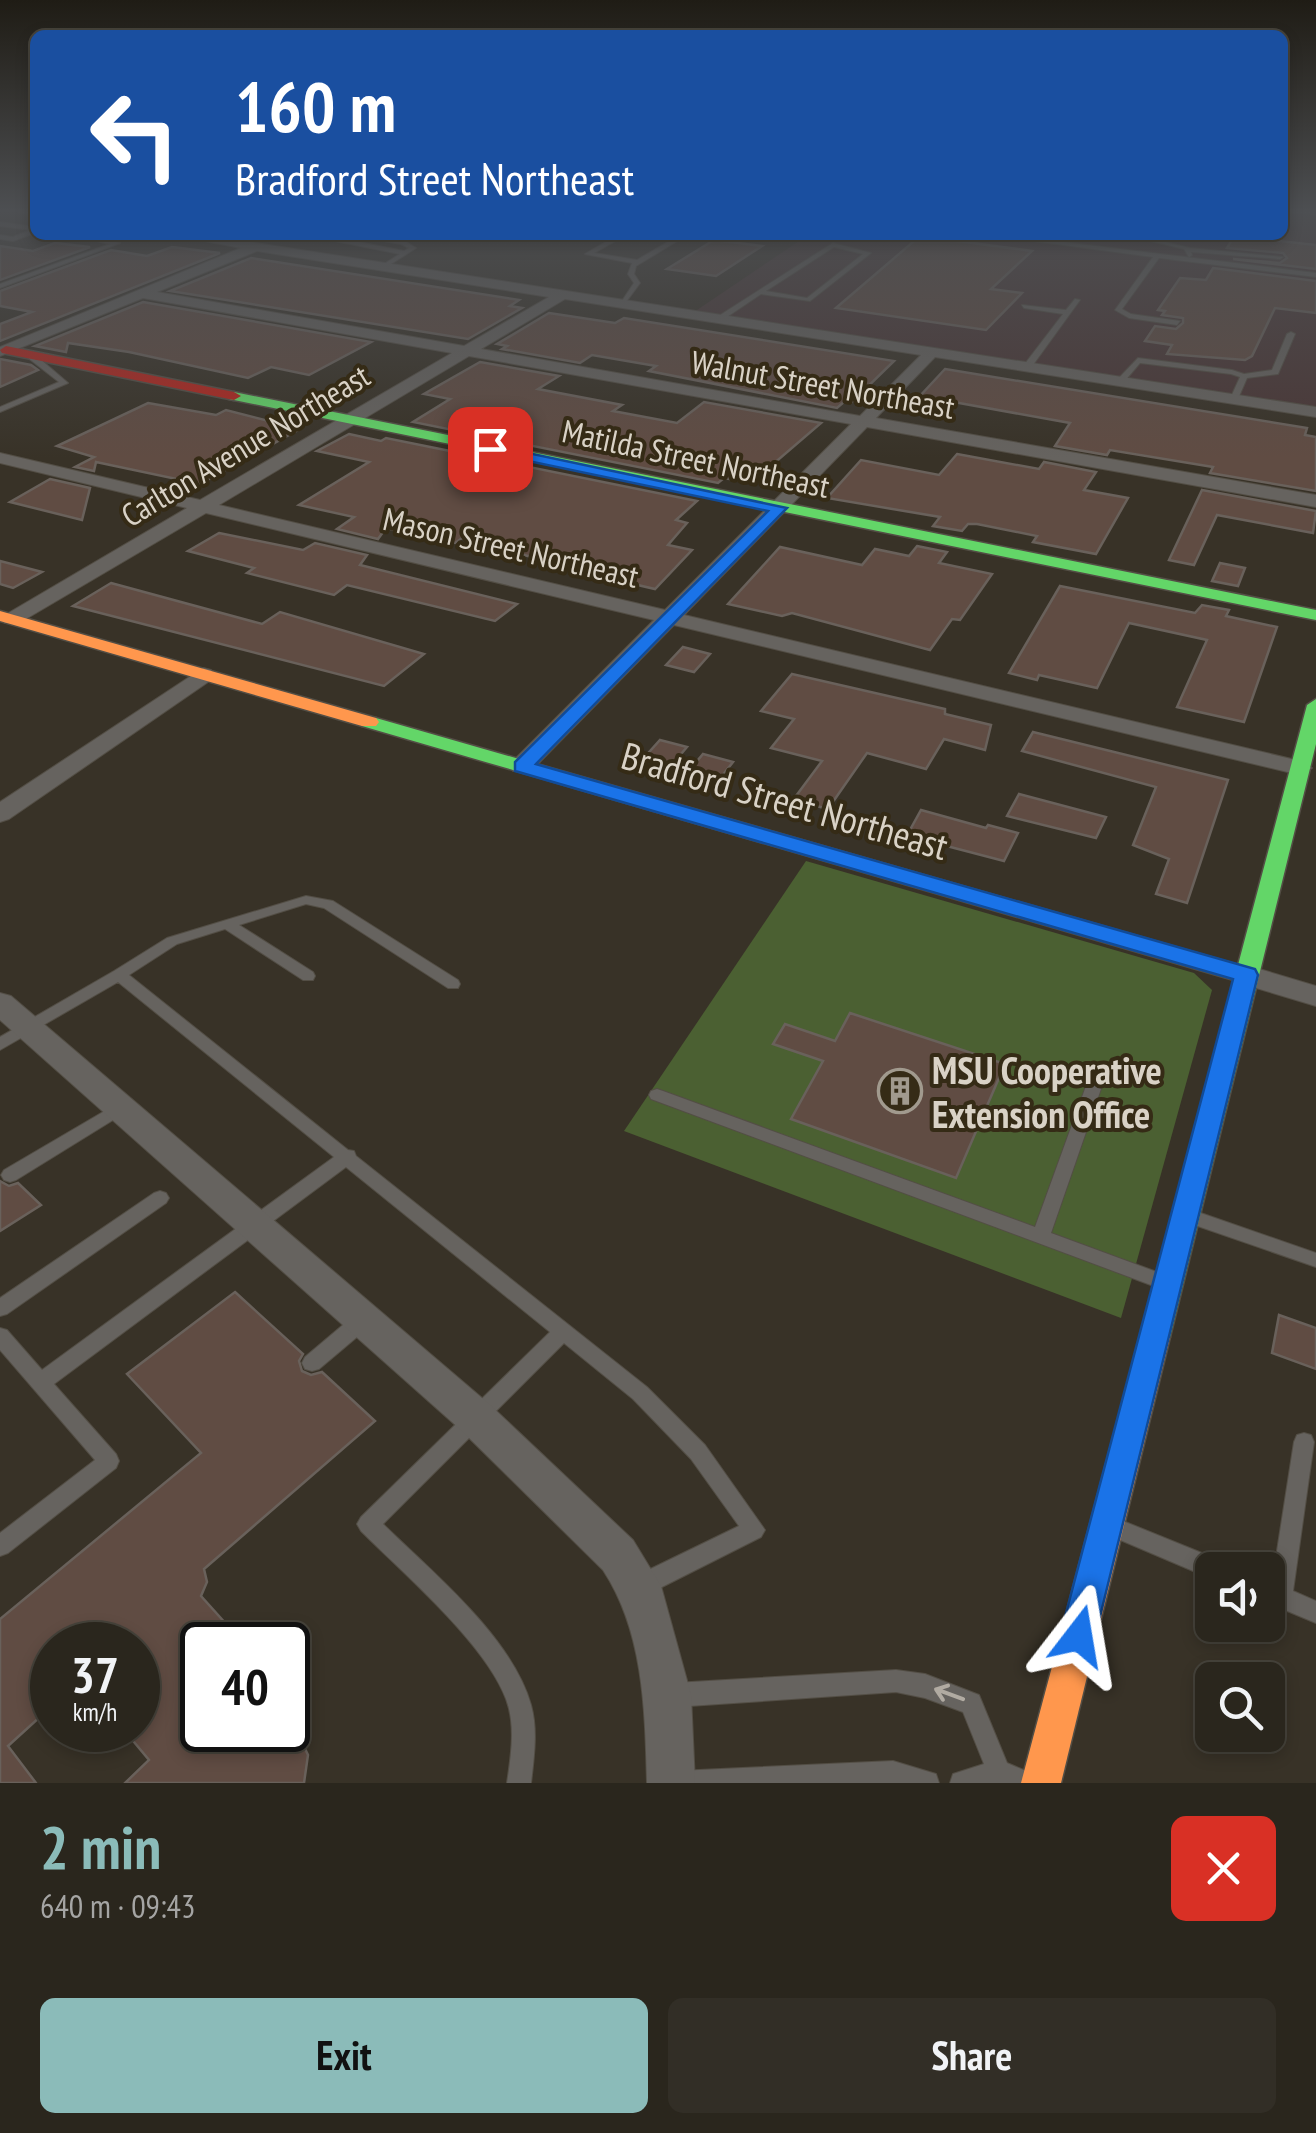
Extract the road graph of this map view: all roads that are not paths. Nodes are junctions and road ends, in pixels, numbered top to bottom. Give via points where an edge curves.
1 (146, 292) edge
2 (544, 292) edge
3 (631, 292) edge
4 (759, 292) edge
5 (760, 292) edge
6 (818, 292) edge
7 (1131, 292) edge
8 (142, 294) junction
9 (562, 295) junction
10 (1077, 300) dead end
11 (623, 304) junction
12 (1024, 306) dead end
13 (1068, 312) junction
14 (718, 319) junction
15 (1177, 323) dead end
16 (1292, 334) dead end
17 (465, 350) junction
18 (3, 351) edge
19 (932, 352) junction
20 (30, 355) junction
21 (1027, 367) junction
22 (1244, 376) junction
23 (1120, 382) junction
24 (1234, 399) junction
25 (0, 410) edge
26 (1316, 412) edge
27 (346, 420) junction
28 (864, 422) junction
29 (0, 458) edge
30 (1316, 502) edge
31 (201, 506) junction
32 (779, 508) junction
33 (1316, 615) edge
34 (3, 617) edge
35 (668, 618) junction
36 (203, 675) junction
37 (1316, 705) edge
38 (1311, 742) edge
39 (522, 766) junction
40 (1300, 768) junction
41 (0, 814) edge
42 (227, 924) junction
43 (120, 975) junction
44 (1246, 975) junction
45 (308, 976) dead end
46 (453, 984) dead end
47 (1316, 996) edge
48 (10, 1025) edge
49 (1094, 1086) dead end
50 (657, 1095) dead end
51 (120, 1108) junction
52 (348, 1156) junction
53 (10, 1175) dead end
54 (160, 1198) dead end
55 (1186, 1216) junction
56 (254, 1225) junction
57 (1041, 1236) junction
58 (1316, 1260) edge
59 (1170, 1284) junction
60 (0, 1308) edge
61 (363, 1320) junction
62 (564, 1331) junction
63 (0, 1336) edge
64 (312, 1363) dead end
65 (41, 1382) junction
66 (475, 1417) junction
67 (1304, 1442) dead end
68 (1108, 1525) junction
69 (0, 1546) edge
70 (1282, 1552) edge
71 (1195, 1561) edge
72 (639, 1586) junction
73 (1285, 1599) edge
74 (1316, 1612) edge
75 (668, 1695) junction
76 (999, 1771) junction
77 (520, 1783) edge
78 (671, 1783) edge
79 (927, 1783) edge
80 (962, 1783) edge
81 (1024, 1783) edge
82 (1041, 1783) edge

1 - 8 street
2 - 9 street
3 - 11 lane
4 - 14 lane
5 - 6 lane via 808,300
7 - 15 lane via 1118,310
8 - 17 street, Walnut Street Northeast
8 - 18 street
9 - 11 street
9 - 17 street, Carlton Avenue Northeast
10 - 13 lane
11 - 14 street
12 - 13 lane
13 - 21 lane
14 - 19 street
16 - 22 lane via 1275,372
17 - 27 street, Carlton Avenue Northeast
17 - 28 street, Walnut Street Northeast
18 - 20 street, Matilda Street Northeast
19 - 21 street
19 - 28 street
20 - 25 lane via 64,383
20 - 27 street, Matilda Street Northeast
21 - 23 street
22 - 23 lane via 1143,360 1133,362
22 - 24 lane
23 - 24 street
24 - 26 street
27 - 31 street, Carlton Avenue Northeast
27 - 32 street, Matilda Street Northeast
28 - 30 street, Walnut Street Northeast
28 - 32 street
29 - 31 street, Mason Street Northeast
31 - 34 street, Carlton Avenue Northeast
31 - 35 street, Mason Street Northeast
32 - 33 street, Matilda Street Northeast
32 - 35 street
34 - 36 street, Bradford Street Northeast
35 - 39 street
35 - 40 street, Mason Street Northeast
36 - 39 street, Bradford Street Northeast
36 - 41 street
37 - 38 street
38 - 40 street
39 - 44 street, Bradford Street Northeast
40 - 44 street
42 - 43 lane via 172,941
42 - 45 lane
42 - 46 lane via 318,901
43 - 48 lane
43 - 52 lane
44 - 47 street, Bradford Street Northeast
44 - 55 street
48 - 51 street
49 - 57 lane
50 - 57 lane
51 - 53 lane
51 - 56 street
52 - 56 lane
52 - 62 lane
54 - 60 lane
55 - 58 lane
55 - 59 street
56 - 61 street
56 - 65 lane
57 - 59 lane
59 - 68 street
61 - 64 lane
61 - 66 street
62 - 66 lane
62 - 72 lane via 672,1422 754,1530
63 - 65 lane
65 - 69 lane via 109,1461
66 - 72 street via 592,1525
66 - 77 lane via 368,1524 475,1632 515,1691 525,1738
67 - 70 lane
68 - 71 lane
68 - 82 street
72 - 75 street
73 - 74 lane
76 -> 75 lane via 971,1703 926,1686 896,1682
75 - 78 street
76 - 80 lane
76 - 81 lane
78 - 79 lane via 894,1774

